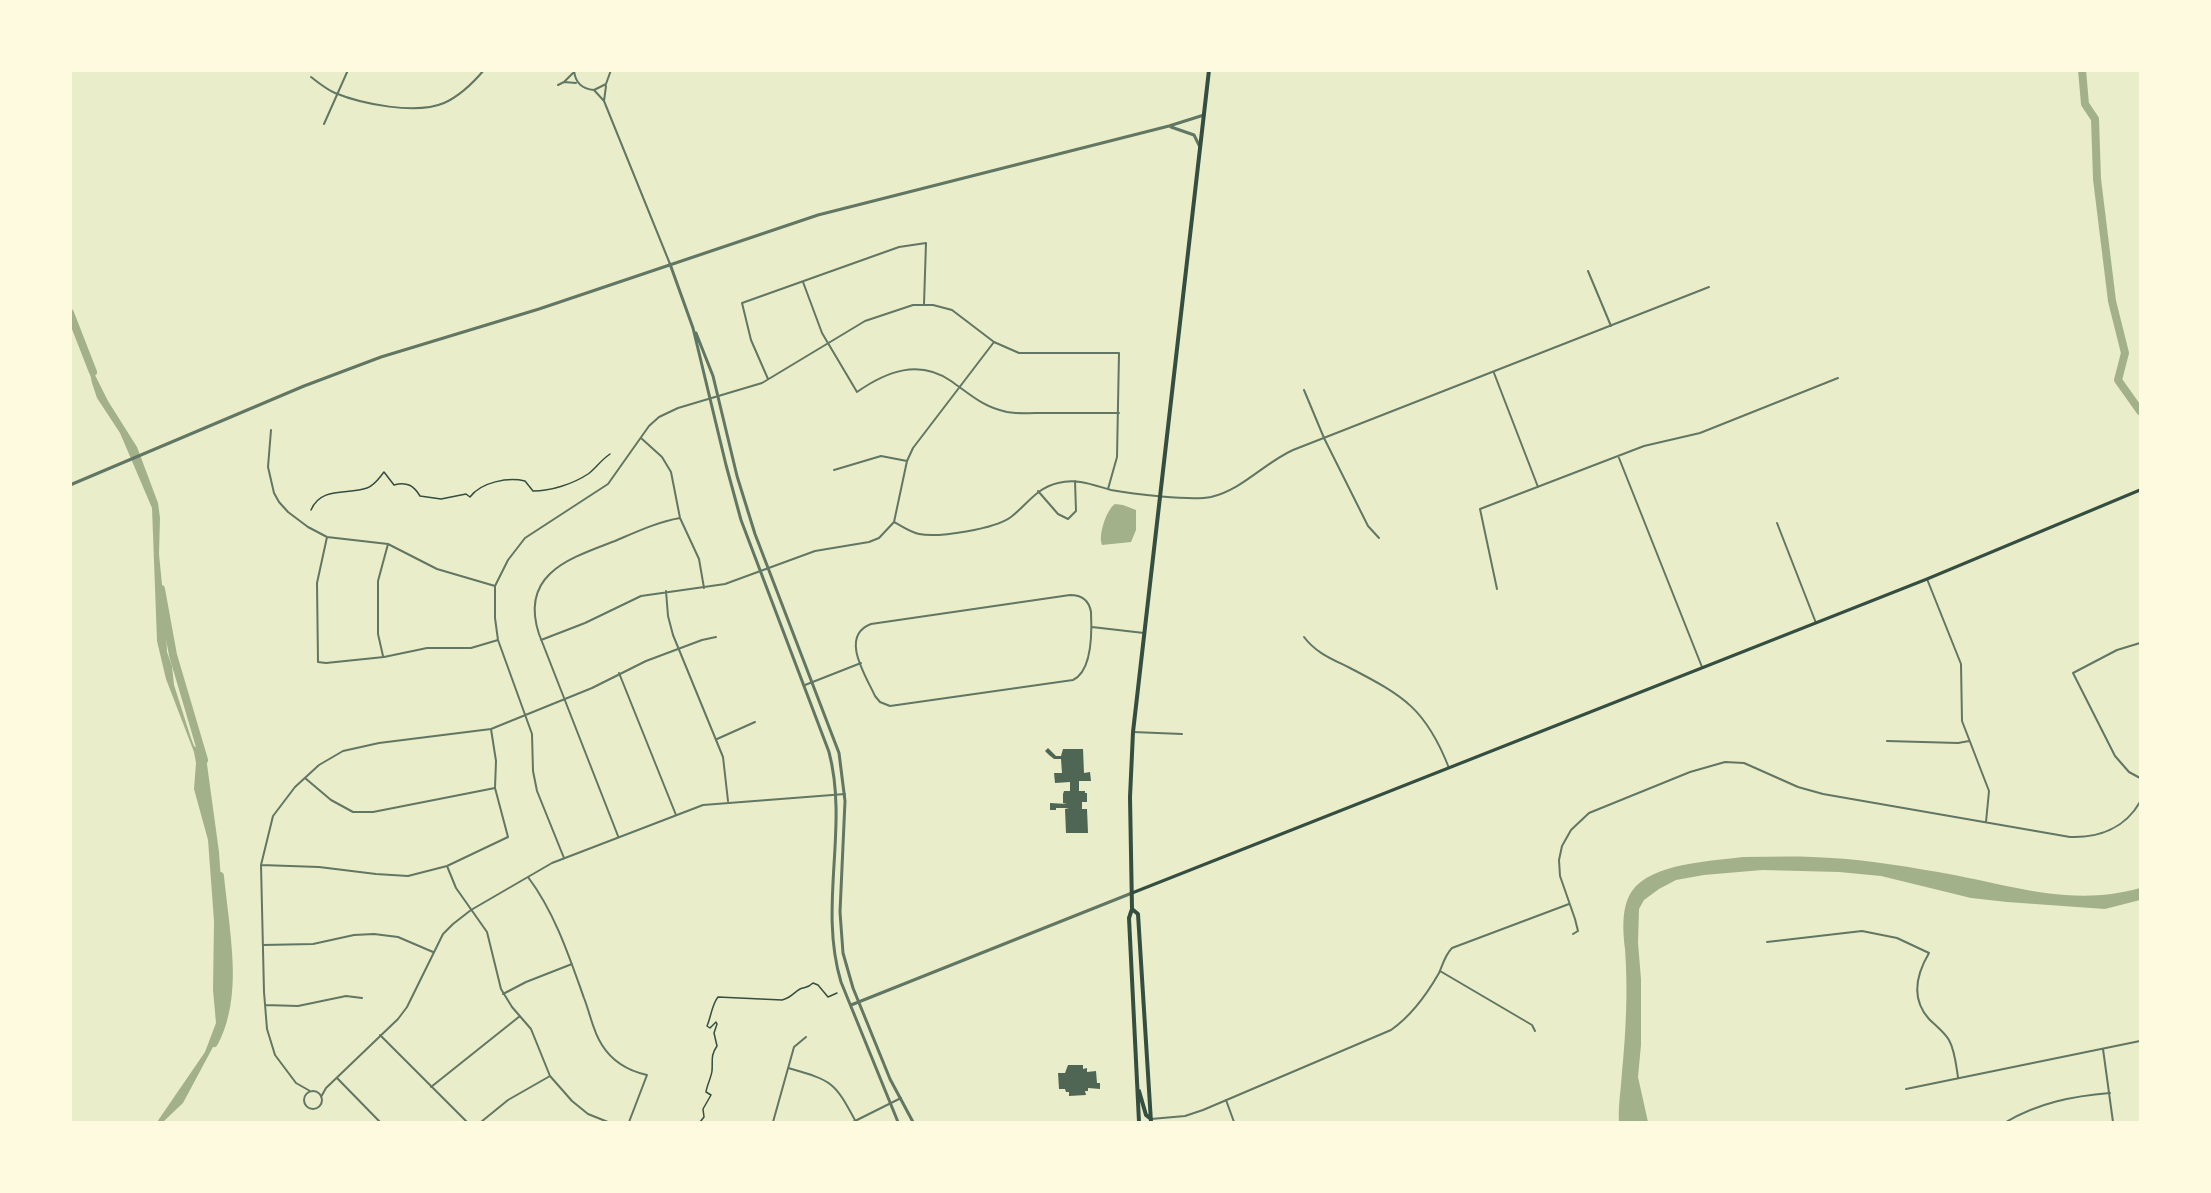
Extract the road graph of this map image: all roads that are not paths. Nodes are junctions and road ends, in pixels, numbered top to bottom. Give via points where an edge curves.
1 (348, 70) edge
2 (484, 70) edge
3 (611, 70) edge
4 (1209, 70) edge
5 (574, 71) edge
6 (311, 77) dead end
7 (564, 82) junction
8 (579, 83) junction
9 (606, 84) junction
10 (558, 85) dead end
11 (594, 90) junction
12 (337, 93) junction
13 (604, 101) junction
14 (1204, 115) junction
15 (324, 124) dead end
16 (1169, 126) junction
17 (1201, 150) junction
18 (670, 264) junction
19 (1588, 271) dead end
20 (803, 282) junction
21 (1709, 287) dead end
22 (924, 304) junction
23 (1611, 326) junction
24 (693, 328) junction
25 (994, 342) junction
26 (829, 344) junction
27 (1494, 373) junction
28 (1838, 378) dead end
29 (769, 380) junction
30 (959, 388) junction
31 (1304, 390) dead end
32 (718, 396) junction
33 (710, 398) junction
34 (1119, 412) junction
35 (271, 430) dead end
36 (641, 438) junction
37 (1324, 438) junction
38 (1618, 457) junction
39 (907, 461) junction
40 (834, 470) dead end
41 (1076, 481) junction
42 (70, 485) edge
43 (1538, 487) junction
44 (1108, 489) junction
45 (2140, 490) edge
46 (1038, 491) junction
47 (1160, 495) junction
48 (680, 518) junction
49 (894, 522) junction
50 (1778, 523) dead end
51 (327, 537) junction
52 (1379, 538) dead end
53 (388, 544) junction
54 (767, 569) junction
55 (759, 572) junction
56 (1927, 579) junction
57 (495, 586) junction
58 (704, 588) junction
59 (1497, 588) dead end
60 (666, 591) junction
61 (1816, 623) junction
62 (1092, 627) junction
63 (1144, 633) junction
64 (716, 637) dead end
65 (1304, 637) dead end
66 (498, 640) junction
67 (541, 640) junction
68 (2140, 643) edge
69 (679, 649) junction
70 (384, 657) junction
71 (861, 663) junction
72 (1702, 667) junction
73 (620, 673) junction
74 (812, 682) junction
75 (804, 686) junction
76 (564, 699) junction
77 (525, 714) junction
78 (755, 722) dead end
79 (491, 729) junction
80 (1133, 732) junction
81 (1182, 734) dead end
82 (717, 739) junction
83 (1887, 741) dead end
84 (1969, 741) junction
85 (1449, 768) junction
86 (305, 778) junction
87 (2140, 778) edge
88 (495, 788) junction
89 (845, 794) junction
90 (836, 795) junction
91 (728, 801) junction
92 (2140, 802) edge
93 (676, 814) junction
94 (1986, 822) junction
95 (618, 836) junction
96 (564, 858) junction
97 (261, 865) junction
98 (447, 866) junction
99 (528, 877) junction
100 (1132, 892) junction
101 (1569, 904) junction
102 (1132, 909) junction
103 (471, 910) junction
104 (1573, 934) dead end
105 (1767, 942) dead end
106 (263, 945) junction
107 (433, 952) junction
108 (572, 964) junction
109 (1440, 971) junction
110 (503, 994) junction
111 (362, 998) dead end
112 (858, 1002) junction
113 (265, 1005) junction
114 (851, 1005) junction
115 (520, 1016) junction
116 (1535, 1031) dead end
117 (380, 1035) junction
118 (806, 1037) dead end
119 (2140, 1041) edge
120 (2103, 1048) junction
121 (788, 1068) junction
122 (550, 1076) junction
123 (1958, 1077) junction
124 (337, 1078) junction
125 (1137, 1085) junction
126 (301, 1087) junction
127 (431, 1087) junction
128 (327, 1088) junction
129 (1906, 1089) dead end
130 (310, 1091) junction
131 (317, 1092) junction
132 (2110, 1093) junction
133 (304, 1097) junction
134 (321, 1097) junction
135 (901, 1098) junction
136 (1226, 1100) junction
137 (890, 1102) junction
138 (1151, 1121) edge
139 (379, 1122) edge
140 (467, 1122) edge
141 (482, 1122) edge
142 (608, 1122) edge
143 (629, 1122) edge
144 (772, 1122) edge
145 (855, 1122) edge
146 (898, 1122) edge
147 (914, 1122) edge
148 (1139, 1122) edge
149 (1234, 1122) edge
150 (2006, 1122) edge
151 (2113, 1122) edge

1 - 12 street
2 - 12 street via 470,86 445,103 429,107 390,107
3 - 9 street
4 - 14 main road
5 - 7 street
5 - 8 street
6 - 12 street
7 - 8 street
7 - 10 street
8 - 11 street
9 - 11 street
9 - 13 street
11 - 13 street
12 - 15 street
13 - 18 street
14 - 16 street
14 - 17 main road
16 - 17 street via 1194,135
16 - 18 street via 818,215
17 - 47 main road
18 - 24 street
18 - 42 street via 362,363
19 - 23 street
20 - 22 street via 899,247 926,243
20 - 26 street
20 - 29 street via 742,303 751,340
21 - 23 street
22 - 25 street via 952,310
22 - 26 street via 866,321
23 - 27 street
24 - 32 street
24 - 33 street
25 - 30 street
25 - 34 street via 1026,354 1119,353
26 - 29 street
26 - 30 street via 857,392 885,375 913,368 939,375
27 - 37 street
27 - 43 street
28 - 38 street via 1700,433 1652,443
29 - 32 street
30 - 34 street via 979,403 1010,413
30 - 39 street via 919,438
31 - 37 street
32 - 33 street
32 - 54 street via 744,502
33 - 36 street via 666,413
33 - 55 street via 736,503
34 - 44 street via 1117,457
35 - 51 street via 268,467 279,502 308,527
36 - 48 street via 667,464
36 - 57 street via 608,484 525,538
37 - 47 street via 1283,455 1219,494 1192,498
37 - 52 street via 1368,526
38 - 43 street
38 - 72 street
39 - 40 street via 881,456
39 - 49 street
41 - 44 street
41 - 46 street via 1058,482
41 - 46 street via 1076,512 1068,519 1058,514
43 - 59 street via 1480,509
44 - 47 street
45 - 56 main road
46 - 49 street via 1008,520 988,528 924,534
47 - 63 main road
48 - 58 street via 699,560
48 - 67 street via 660,522 558,566 543,582 536,601 535,619
49 - 54 street via 884,534 869,542 823,549
50 - 61 street
51 - 53 street
51 - 70 street via 316,582 318,662
53 - 57 street via 437,569
53 - 70 street via 378,581 378,634
54 - 55 street
54 - 74 street
55 - 58 street
55 - 75 street
56 - 61 main road
56 - 84 street via 1961,664 1961,715
57 - 66 street
58 - 60 street
60 - 67 street via 635,598 591,621
60 - 69 street via 670,626
61 - 72 main road
62 - 63 street
62 - 71 street via 1089,604 1083,597 1070,595 872,624 856,637
62 - 71 street via 1085,670 1071,681 895,707 885,705 875,696
63 - 80 main road
64 - 69 street
65 - 85 street via 1314,650 1411,705 1425,719
66 - 70 street via 471,648 427,648
66 - 77 street
67 - 76 street
68 - 87 street via 2124,647 2073,674 2115,756
69 - 73 street
69 - 82 street
71 - 74 street
72 - 85 main road
73 - 76 street
73 - 93 street
74 - 75 street
74 - 89 street via 836,745
75 - 90 street via 829,752
76 - 77 street
76 - 95 street
77 - 79 street
77 - 96 street via 532,734 537,791
78 - 82 street
79 - 86 street via 343,751
79 - 88 street
80 - 81 street
80 - 100 main road
82 - 91 street via 725,765
83 - 84 street
84 - 94 street via 1989,791
85 - 100 main road
86 - 88 street via 353,812 374,812
86 - 97 street via 273,816
88 - 98 street via 508,837
89 - 90 street
89 - 112 street via 840,929 845,962
90 - 91 street
90 - 114 street via 831,929 837,965
91 - 93 street
92 - 94 street via 2124,822 2085,837
93 - 95 street
94 - 101 street via 1823,794 1744,763 1715,763 1589,813 1575,824 1559,860
95 - 96 street
96 - 99 street
97 - 98 street via 408,876
97 - 106 street
98 - 103 street
99 - 103 street
99 - 108 street via 544,901
100 - 102 main road
100 - 112 street
101 - 104 street via 1578,931
101 - 109 street via 1461,944 1449,951
102 - 125 main road via 1129,943
102 - 138 main road via 1138,914
103 - 107 street via 443,934
103 - 110 street via 491,942
105 - 123 street via 1862,932 1897,938 1929,953 1918,975 1917,995 1928,1017 1950,1041
106 - 107 street via 313,944 374,934 398,937
106 - 113 street
107 - 117 street via 407,1007
108 - 110 street
108 - 143 street via 601,1044 618,1062 647,1075
109 - 116 street via 1532,1025
109 - 136 street via 1408,1016 1391,1030
110 - 115 street
111 - 113 street via 346,996 298,1006
112 - 114 street
112 - 135 street
113 - 126 street via 275,1055
114 - 137 street
115 - 122 street via 536,1038
115 - 127 street
117 - 124 street
117 - 127 street
118 - 121 street via 794,1047
119 - 120 street
120 - 123 street
120 - 132 street
121 - 144 street
121 - 145 street via 833,1085
122 - 141 street via 508,1100
122 - 142 street via 588,1114
123 - 129 street
124 - 128 street
124 - 139 street
125 - 138 main road
125 - 148 main road
126 - 130 street
126 - 133 street
127 - 140 street
128 - 131 street
128 - 134 street
130 - 131 street
130 - 133 street
131 - 134 street
132 - 150 street via 2065,1098
132 - 151 street
133 - 134 street via 306,1105 313,1109 320,1105
135 - 137 street
135 - 147 street
136 - 138 street via 1185,1116
136 - 149 street
137 - 145 street
137 - 146 street

